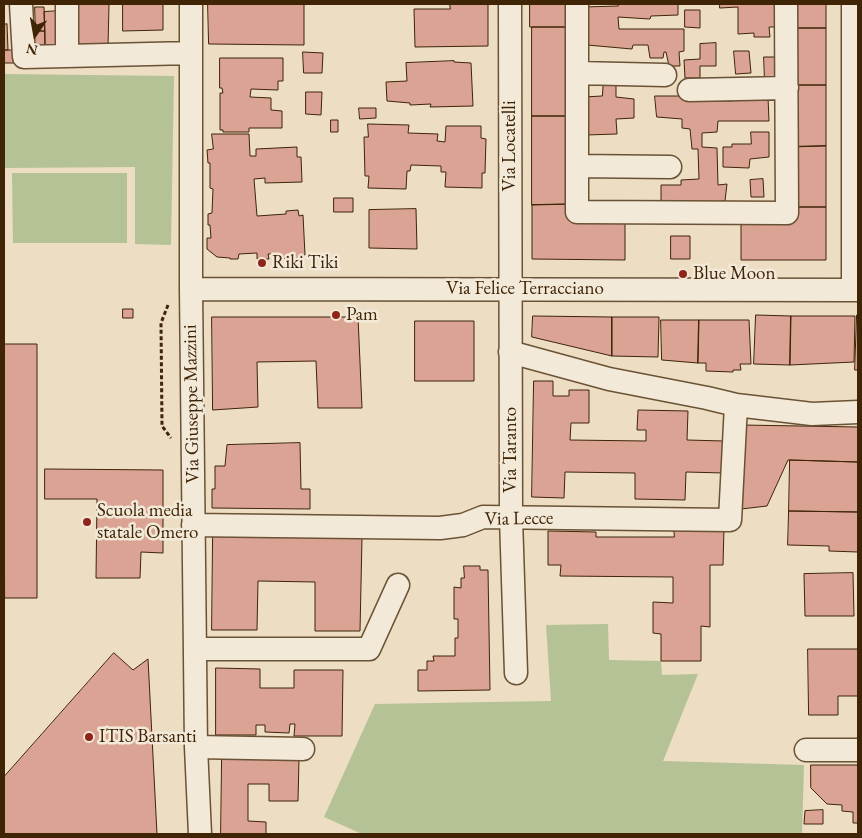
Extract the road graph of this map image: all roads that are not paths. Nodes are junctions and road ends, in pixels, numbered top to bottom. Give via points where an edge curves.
1 (21, 4) edge
2 (67, 4) edge
3 (191, 4) edge
4 (510, 4) edge
5 (577, 4) edge
6 (786, 4) edge
7 (853, 4) edge
8 (191, 53) junction
9 (67, 56) junction
10 (577, 73) junction
11 (666, 76) dead end
12 (787, 88) junction
13 (689, 90) dead end
14 (577, 166) junction
15 (670, 167) dead end
16 (510, 288) junction
17 (856, 290) edge
18 (181, 293) junction
19 (510, 352) junction
20 (736, 405) junction
21 (858, 412) edge
22 (511, 518) junction
23 (193, 525) junction
24 (398, 585) dead end
25 (195, 649) junction
26 (516, 672) dead end
27 (196, 747) junction
28 (303, 749) dead end
29 (806, 750) dead end
30 (858, 750) edge
31 (200, 834) edge

1 - 9 street via 24,57
2 - 9 street
3 - 8 street, Via Giuseppe Mazzini
4 - 16 street, Via Locatelli
5 - 10 street
6 - 12 street
7 - 17 street
8 - 9 street
8 - 18 street, Via Giuseppe Mazzini
10 - 11 street
10 - 14 street
12 - 13 street
12 - 14 street via 787,213 577,212
14 - 15 street
16 - 17 street, Via Felice Terracciano
16 - 18 street, Via Felice Terracciano
16 - 19 street, Via Taranto
18 - 23 street, Via Giuseppe Mazzini via 183,437
19 - 20 street via 609,379
19 - 22 street, Via Taranto
20 - 21 street via 812,414
20 - 22 street, Via Lecce via 730,520
22 - 23 street, Via Lecce via 482,517 463,525 440,528
22 - 26 street, Via Taranto
23 - 25 street, Via Giuseppe Mazzini
24 - 25 street via 369,649
25 - 27 street, Via Giuseppe Mazzini
27 - 28 street
27 - 31 street, Via Giuseppe Mazzini
29 - 30 street

